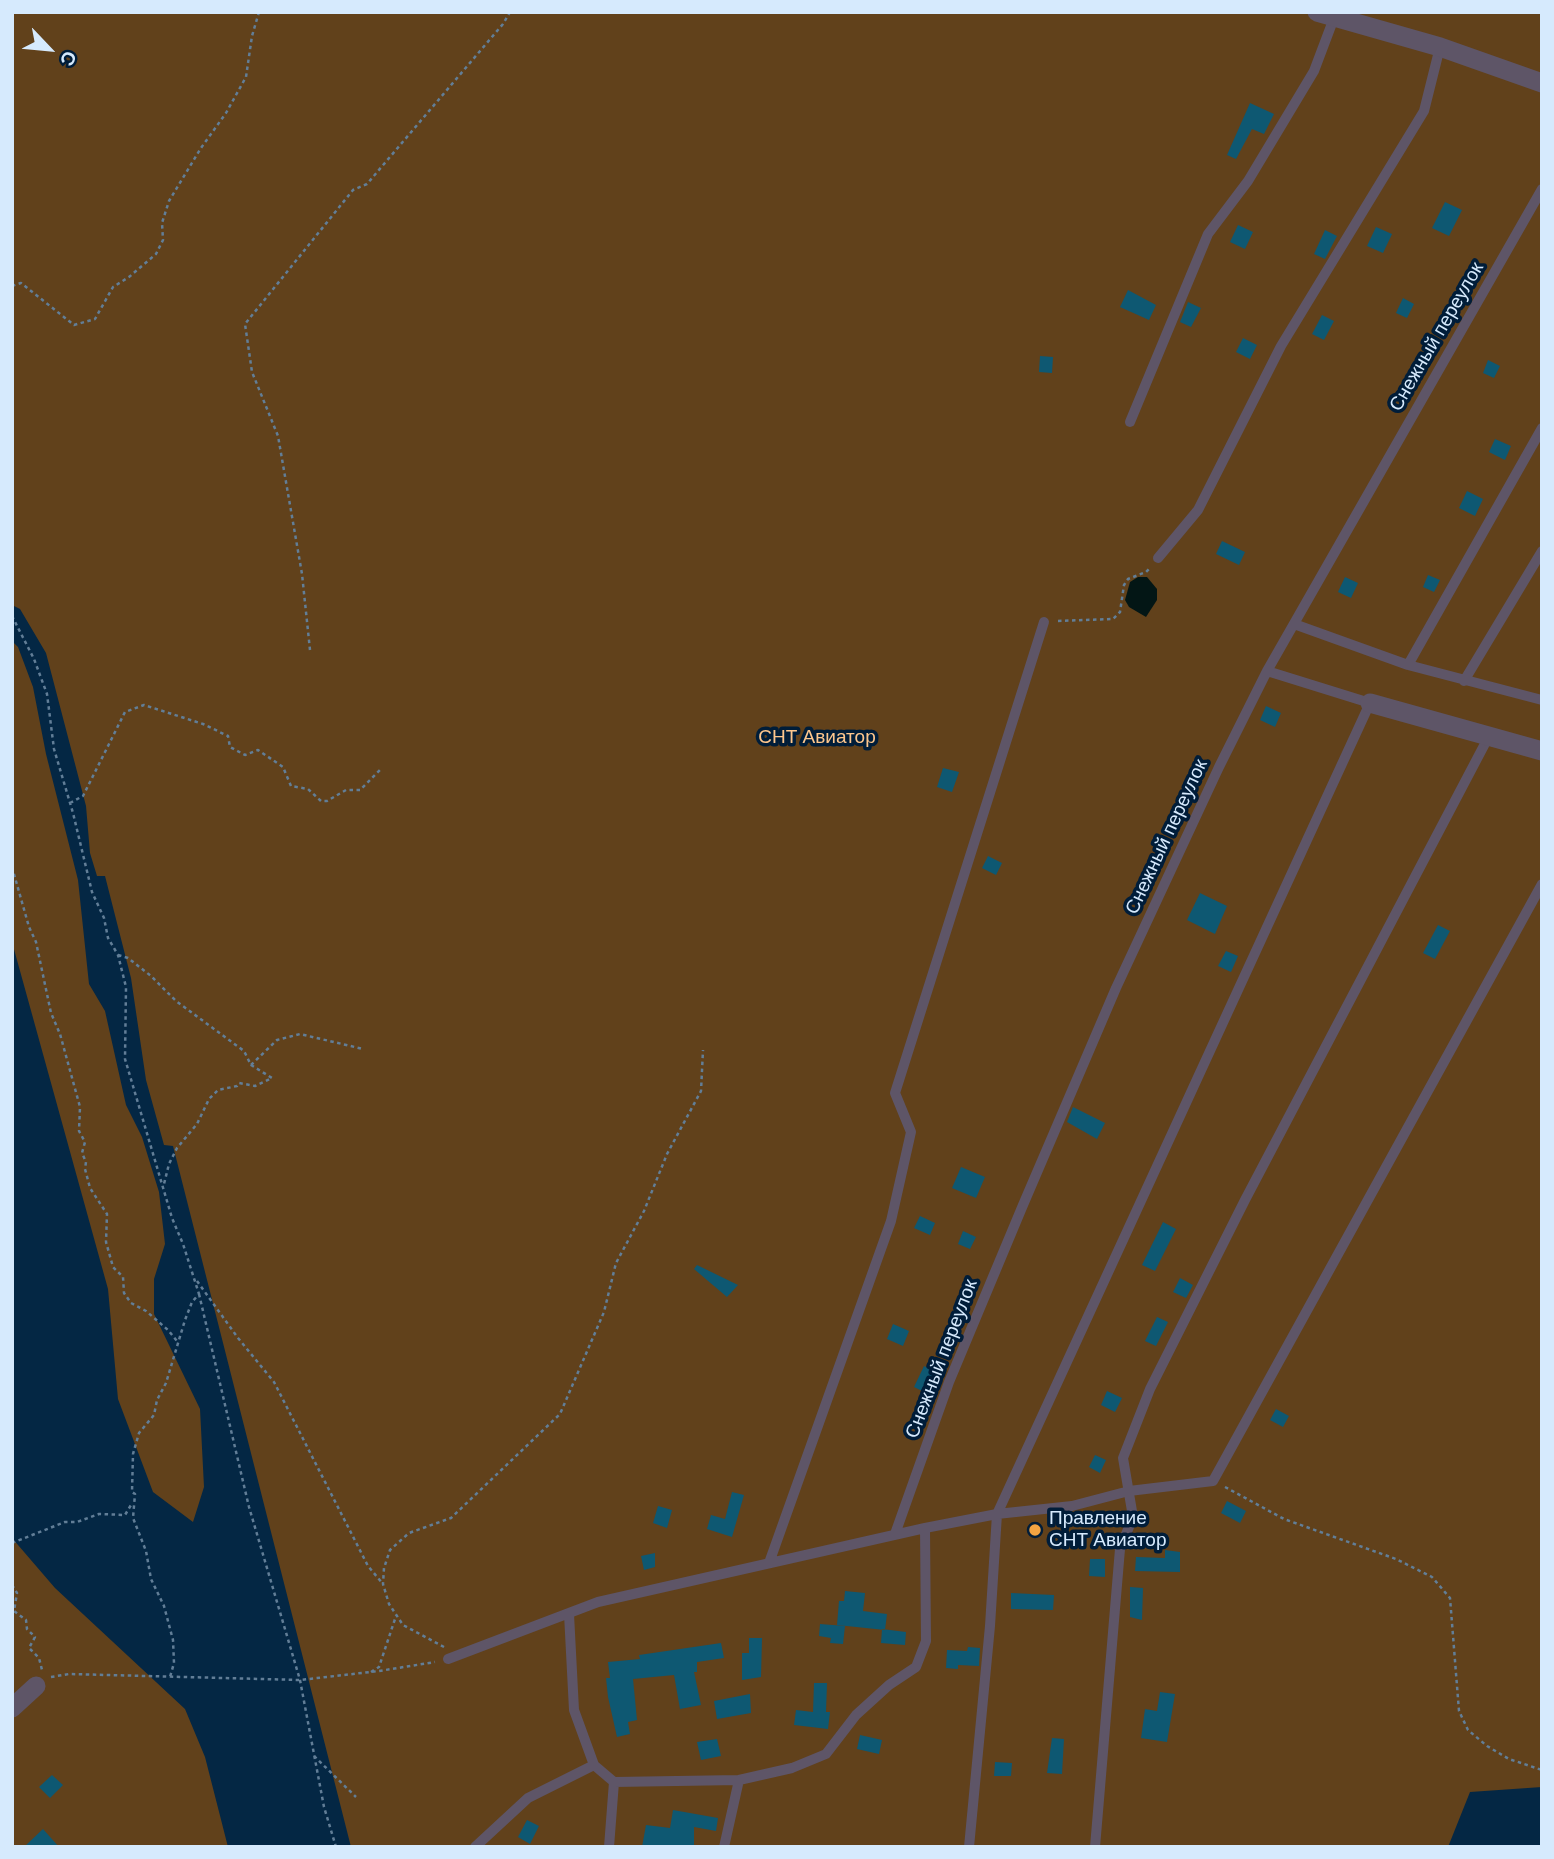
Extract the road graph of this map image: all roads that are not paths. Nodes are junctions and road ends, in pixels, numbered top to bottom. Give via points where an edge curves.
1 (1325, 15) edge
2 (1440, 47) junction
3 (1542, 83) edge
4 (1542, 189) edge
5 (1130, 422) dead end
6 (1542, 428) edge
7 (1542, 551) edge
8 (1158, 558) road end
9 (1044, 622) road end
10 (1294, 624) junction
11 (1408, 665) junction
12 (1267, 671) junction
13 (1464, 681) junction
14 (1542, 700) edge
15 (1370, 703) junction
16 (1489, 736) junction
17 (1542, 751) edge
18 (1542, 884) edge
19 (1129, 1491) junction
20 (997, 1514) junction
21 (925, 1528) junction
22 (895, 1534) junction
23 (769, 1563) junction
24 (569, 1614) junction
25 (448, 1659) road end
26 (36, 1686) dead end
27 (12, 1708) edge
28 (594, 1765) junction
29 (739, 1780) junction
30 (614, 1782) junction
31 (475, 1847) edge
32 (609, 1847) edge
33 (724, 1847) edge
34 (970, 1847) edge
35 (1095, 1847) edge

1 - 2 street
1 - 5 lane via 1314,71 1248,181 1208,234
2 - 3 street
2 - 8 lane via 1424,111 1281,346 1198,510
4 - 10 lane, Снежный переулок
6 - 11 lane
7 - 13 lane
9 - 23 lane via 895,1093 911,1132 891,1221
10 - 11 lane
10 - 12 lane, Снежный переулок
11 - 13 lane
12 - 15 lane
12 - 22 lane, Снежный переулок via 1110,1001 949,1382
13 - 14 lane
15 - 16 street
15 - 20 lane
16 - 17 street
16 - 19 lane via 1150,1389 1123,1458
18 - 19 lane via 1213,1481
19 - 20 lane via 1072,1506
19 - 35 lane via 1133,1517 1120,1549
20 - 21 lane
20 - 34 lane
21 - 22 lane
21 - 29 lane via 926,1641 916,1667 856,1715 826,1754 792,1768
22 - 23 lane
23 - 24 lane via 597,1602
24 - 25 lane
24 - 28 lane via 575,1710
26 - 27 street
28 - 30 lane
28 - 31 lane via 528,1798
29 - 30 lane
29 - 33 lane
30 - 32 lane

